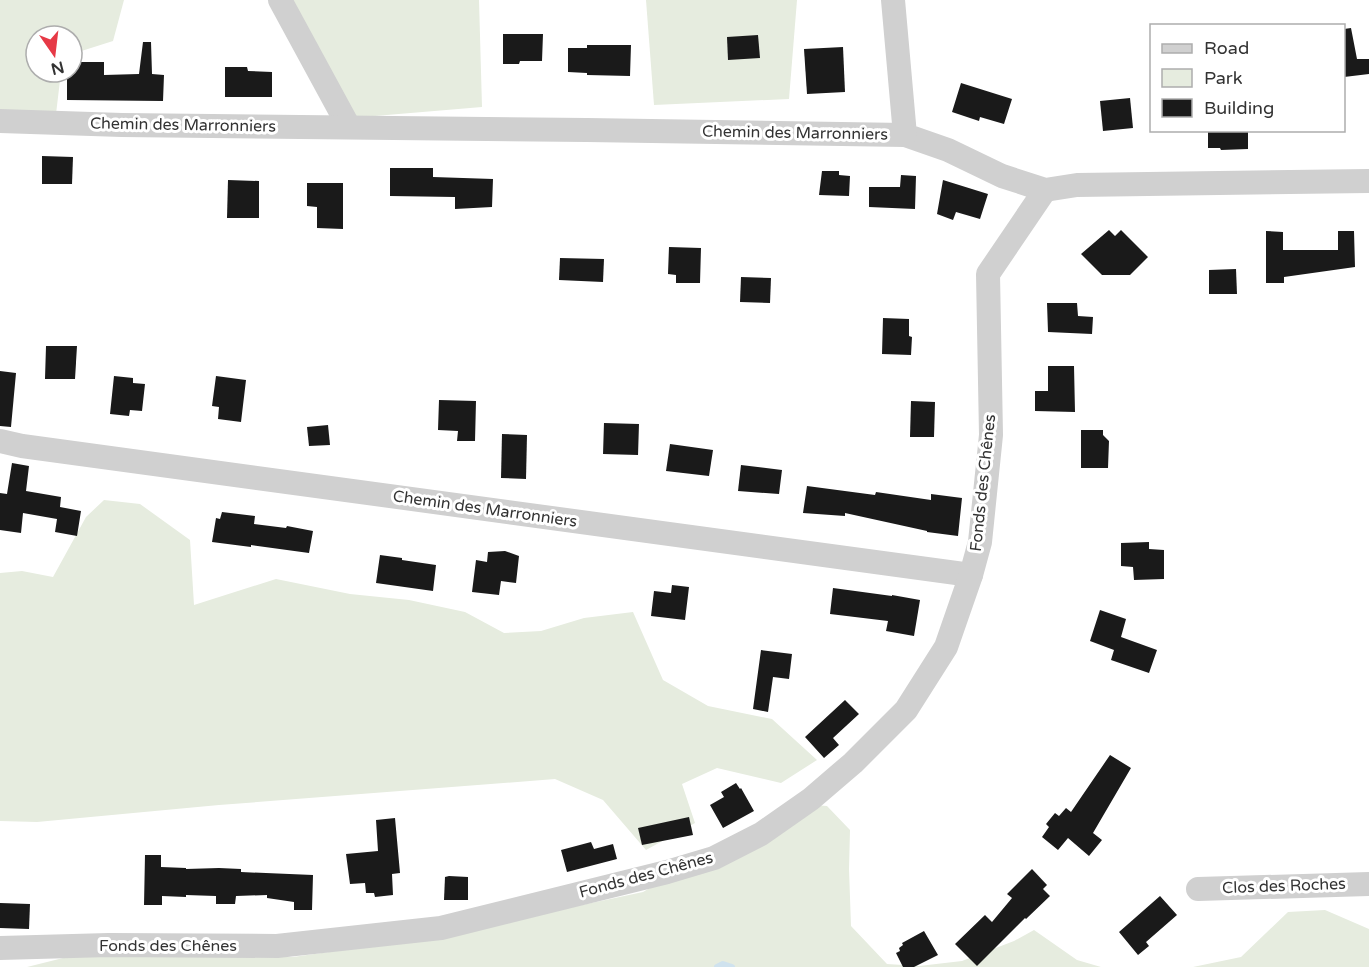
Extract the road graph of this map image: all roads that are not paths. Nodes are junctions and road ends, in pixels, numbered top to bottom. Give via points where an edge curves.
1 (280, 0) edge
2 (893, 0) edge
3 (0, 121) edge
4 (349, 127) junction
5 (905, 135) junction
6 (1369, 181) edge
7 (1045, 190) junction
8 (0, 441) edge
9 (971, 575) junction
10 (1369, 884) edge
11 (1198, 889) dead end
12 (0, 948) edge

1 - 4 street
2 - 5 street
3 - 4 street, Chemin des Marronniers
4 - 5 street, Chemin des Marronniers
5 - 7 street, Chemin des Marronniers
6 - 7 street via 1077,185
7 - 9 street, Fonds des Chênes via 988,274 991,435 980,542
8 - 9 street, Chemin des Marronniers
9 - 12 street, Fonds des Chênes via 946,646 906,710 812,799 760,834 714,858 441,928 277,946
10 - 11 street, Clos des Roches

